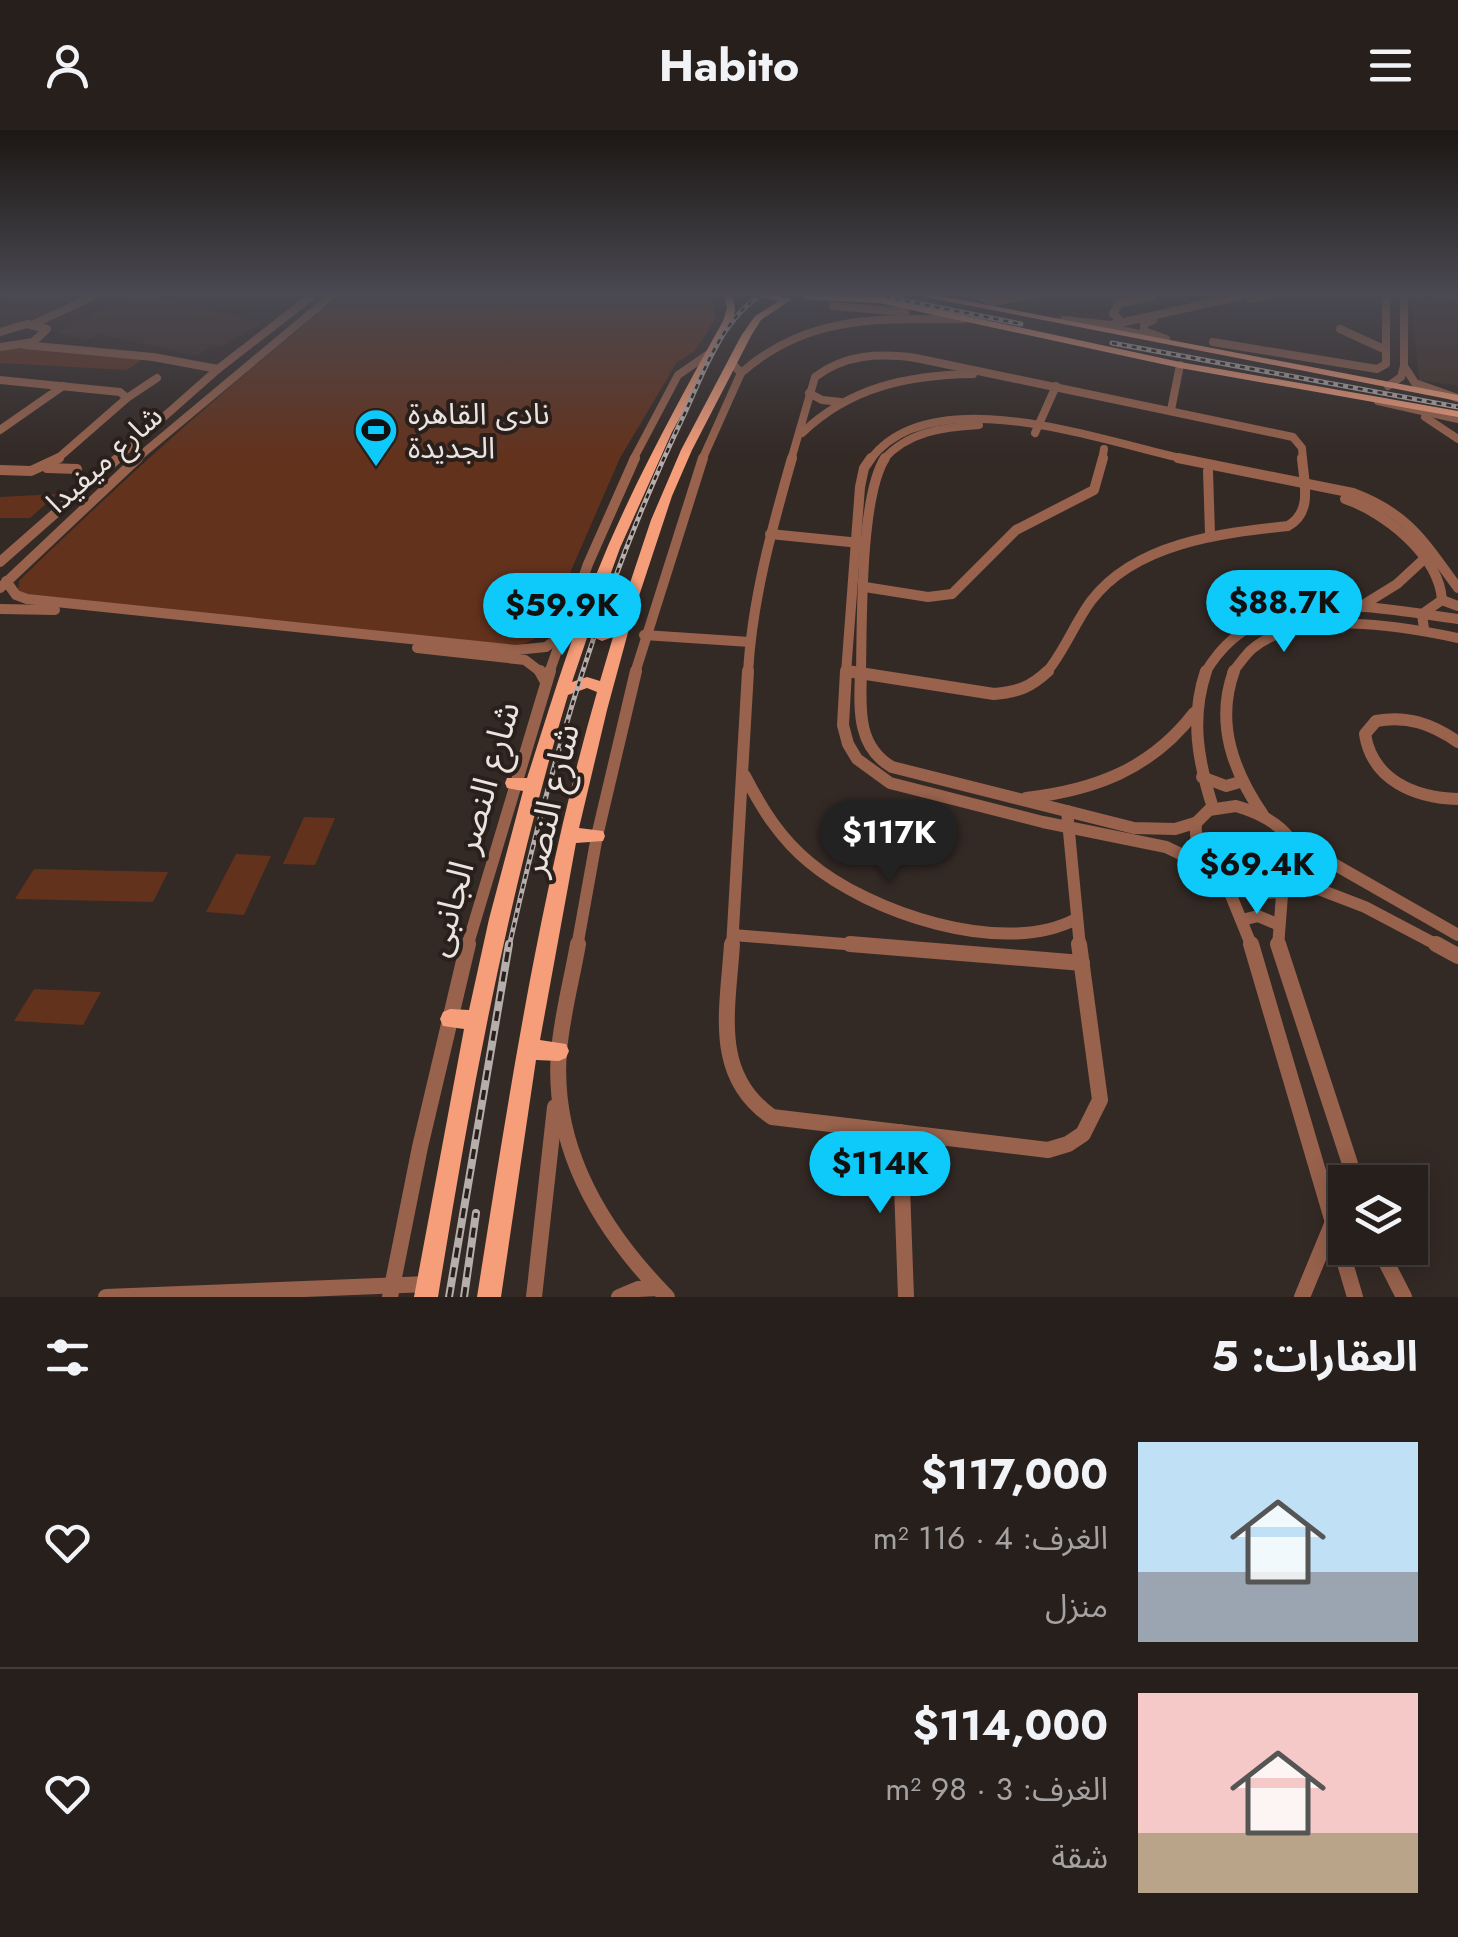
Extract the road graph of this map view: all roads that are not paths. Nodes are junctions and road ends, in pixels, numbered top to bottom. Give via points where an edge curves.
1 (66, 347) edge
2 (95, 347) edge
3 (247, 347) edge
4 (270, 347) edge
5 (710, 347) edge
6 (744, 347) edge
7 (769, 347) edge
8 (1101, 347) edge
9 (1185, 347) edge
10 (1191, 347) edge
11 (1244, 347) edge
12 (1380, 347) edge
13 (1404, 347) edge
14 (1386, 350) joint
15 (1204, 351) junction
16 (156, 355) junction
17 (233, 358) junction
18 (932, 361) junction
19 (1180, 364) junction
20 (1404, 366) junction
21 (737, 368) junction
22 (218, 369) junction
23 (927, 376) junction
24 (1002, 376) junction
25 (157, 378) dead end
26 (0, 380) edge
27 (63, 386) junction
28 (1056, 386) junction
29 (1388, 386) junction
30 (809, 392) junction
31 (127, 398) junction
32 (1458, 398) edge
33 (1374, 400) junction
34 (841, 402) junction
35 (1170, 410) junction
36 (1412, 411) junction
37 (1458, 416) edge
38 (1458, 428) edge
39 (0, 430) edge
40 (1037, 430) junction
41 (1446, 430) junction
42 (799, 436) junction
43 (1458, 440) edge
44 (651, 443) junction
45 (1104, 449) junction
46 (123, 451) junction
47 (144, 452) junction
48 (106, 465) junction
49 (43, 468) junction
50 (77, 468) dead end
51 (1208, 468) junction
52 (126, 469) junction
53 (0, 470) edge
54 (688, 471) junction
55 (1304, 488) junction
56 (770, 534) junction
57 (1210, 534) junction
58 (854, 543) junction
59 (869, 544) junction
60 (1424, 560) junction
61 (0, 562) edge
62 (3, 584) edge
63 (865, 587) junction
64 (1458, 588) edge
65 (16, 595) junction
66 (1442, 600) junction
67 (1361, 606) junction
68 (1458, 606) edge
69 (1, 607) edge
70 (1422, 614) junction
71 (1458, 619) edge
72 (585, 627) junction
73 (622, 628) junction
74 (1424, 630) junction
75 (644, 635) junction
76 (562, 636) junction
77 (1458, 638) edge
78 (750, 642) junction
79 (534, 656) junction
80 (854, 672) junction
81 (546, 682) junction
82 (564, 691) junction
83 (605, 694) junction
84 (1194, 714) junction
85 (1453, 736) edge
86 (742, 768) junction
87 (1202, 777) junction
88 (1240, 782) junction
89 (512, 783) junction
90 (534, 785) junction
91 (1428, 797) junction
92 (1018, 798) junction
93 (1458, 799) edge
94 (1458, 807) edge
95 (1213, 808) junction
96 (1067, 811) junction
97 (1263, 815) junction
98 (1195, 823) junction
99 (1068, 828) junction
100 (571, 835) junction
101 (597, 836) junction
102 (1295, 842) junction
103 (1206, 866) junction
104 (1300, 882) junction
105 (1226, 883) junction
106 (1282, 894) junction
107 (1076, 919) junction
108 (1242, 920) junction
109 (1276, 924) junction
110 (732, 935) junction
111 (1015, 935) junction
112 (1458, 935) edge
113 (1458, 956) edge
114 (1018, 958) junction
115 (1082, 963) junction
116 (450, 1020) junction
117 (477, 1020) junction
118 (529, 1049) junction
119 (559, 1051) junction
120 (558, 1082) junction
121 (900, 1132) junction
122 (1350, 1165) edge
123 (1328, 1205) edge
124 (1328, 1234) edge
125 (1347, 1265) edge
126 (1387, 1265) edge
127 (427, 1290) edge
128 (391, 1291) edge
129 (663, 1293) edge
130 (322, 1294) edge
131 (1357, 1295) edge
132 (1401, 1295) edge
133 (106, 1297) edge
134 (489, 1297) edge
135 (534, 1297) edge
136 (619, 1297) edge
137 (906, 1297) edge
138 (1302, 1297) edge

1 - 16 street
2 - 16 street
3 - 17 street, شارع ميفيدا
4 - 47 street, شارع ميفيدا
5 - 44 main road, شارع النصر
6 - 21 main road, شارع النصر
7 - 21 street
8 - 19 main road
9 - 15 main road
10 - 15 street
11 - 14 street via 1366,369 1385,366
12 - 14 street
13 - 20 street
15 - 29 main road
16 - 17 street
16 - 22 street
17 - 22 street, شارع ميفيدا
18 - 23 street via 936,368
18 - 24 street
18 - 30 street via 879,355 845,360 823,370
19 - 33 main road
19 - 35 street
20 - 29 street
20 - 32 street via 1414,383
21 - 54 main road, شارع النصر
22 - 46 street, شارع ميفيدا
23 - 24 street
23 - 34 street
24 - 28 street
25 - 31 street
26 - 27 street
27 - 31 street
27 - 39 street
28 - 35 street
28 - 40 street
29 - 32 main road
30 - 34 street
30 - 42 street
31 - 49 street
33 - 36 street
33 - 37 main road
34 - 42 street
35 - 55 street via 1293,437 1302,448
36 - 37 street
36 - 41 street
38 - 41 street
40 - 45 street
40 - 51 street
40 - 58 street via 979,418 944,419 886,438 864,470
40 - 59 street via 960,426 902,444 876,472
41 - 43 street
42 - 56 street
44 - 72 main road, شارع النصر
44 - 76 street, شارع النصر الجانبى via 604,521
45 - 51 street
45 - 63 street via 1094,490 1016,530 961,589 928,597
46 - 47 street
46 - 48 street, شارع ميفيدا
47 - 52 street, شارع ميفيدا
48 - 52 street
48 - 61 street, شارع ميفيدا
49 - 50 street
49 - 53 street
51 - 55 street
51 - 57 street
52 - 62 street, شارع ميفيدا
54 - 73 main road, شارع النصر via 658,516
54 - 75 street
55 - 57 street via 1304,512 1294,524
55 - 60 street via 1383,514
55 - 64 street via 1370,498 1400,514
56 - 58 street
56 - 78 street
57 - 80 street via 1161,551 1109,582 1088,603 1042,682 1026,691 994,694
58 - 59 street
58 - 80 street
59 - 63 street
60 - 66 street
60 - 67 street
62 - 65 street
63 - 80 street
65 - 69 street
65 - 79 street
66 - 68 street
66 - 70 street
67 - 70 street
67 - 84 street via 1295,609 1246,626 1210,660
69 - 79 street
70 - 71 street
70 - 74 street
72 - 73 main road via 602,636
72 - 82 main road, شارع النصر
73 - 83 main road, شارع النصر
74 - 77 street
74 - 88 street via 1322,624 1280,634 1249,654 1225,701 1225,735
75 - 78 street
75 - 101 street
76 - 79 street
76 - 81 street, شارع النصر الجانبى
78 - 86 street
79 - 81 street
80 - 92 street via 863,733 881,761 916,776
80 - 99 street via 844,735 872,772 901,786
81 - 89 street, شارع النصر الجانبى
82 - 83 main road via 587,682
82 - 90 main road, شارع النصر
83 - 100 main road, شارع النصر
84 - 87 street
84 - 92 street via 1168,746 1128,773 1077,791
85 - 91 street via 1415,720 1387,718 1365,734 1376,766
86 - 110 street
86 - 111 street via 753,797 782,836 820,872 929,922
87 - 88 street via 1226,786
87 - 95 street
88 - 97 street
89 - 90 main road
89 - 116 street, شارع النصر الجانبى
90 - 117 main road, شارع النصر
91 - 93 street
91 - 94 street
92 - 96 street
95 - 97 street via 1236,806
95 - 98 street
96 - 98 street via 1155,830
96 - 99 street
97 - 102 street
98 - 103 street via 1194,843
99 - 103 street via 1166,846
99 - 107 street
100 - 101 main road
100 - 118 main road, شارع النصر
101 - 119 street
102 - 104 street via 1304,870
102 - 112 street
103 - 105 street
104 - 106 street
104 - 113 street
105 - 106 street via 1255,895
105 - 108 street
106 - 109 street
107 - 111 street via 1049,933
107 - 115 street
108 - 109 street via 1258,916
108 - 123 street
109 - 122 street via 1278,954
110 - 114 street
110 - 121 street via 726,1050 739,1090 772,1118
111 - 114 street
114 - 115 street
115 - 121 street via 1100,1100 1079,1139 1048,1150
116 - 117 main road
116 - 128 street, شارع النصر الجانبى
117 - 127 main road, شارع النصر
118 - 119 main road
118 - 134 main road, شارع النصر
119 - 120 street
120 - 129 street via 580,1178 626,1254
120 - 135 street
121 - 137 street
124 - 138 street
125 - 131 street
126 - 132 street
127 - 128 street
128 - 130 street
129 - 136 street via 638,1289
130 - 133 street

